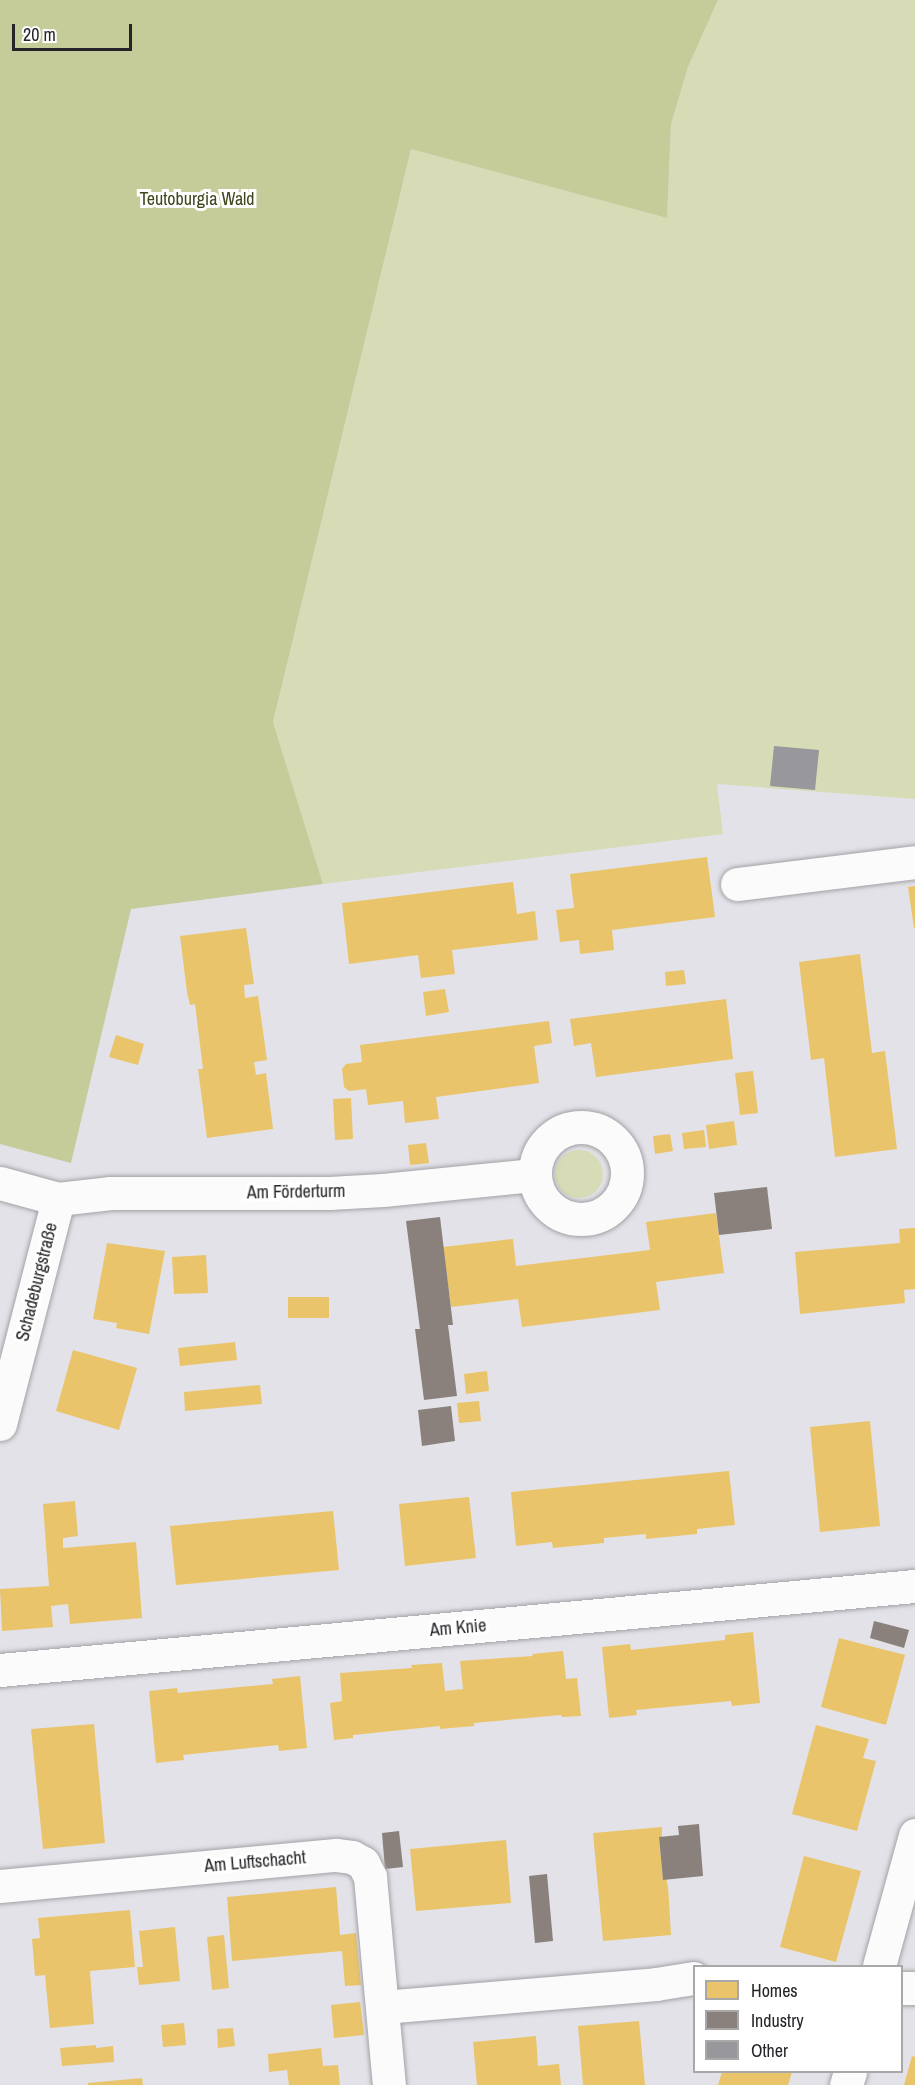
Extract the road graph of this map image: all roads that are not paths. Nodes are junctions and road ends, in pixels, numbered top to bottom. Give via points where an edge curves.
1 (915, 862) edge
2 (737, 884) dead end
3 (534, 1175) dead end
4 (0, 1184) edge
5 (58, 1199) junction
6 (0, 1424) edge
7 (915, 1586) edge
8 (0, 1670) edge
9 (915, 1835) edge
10 (0, 1886) edge
11 (879, 1965) edge
12 (693, 1978) edge
13 (383, 2007) junction
14 (389, 2085) edge

1 - 2 street
3 - 5 street, Am Förderturm via 373,1191 111,1193
4 - 5 street, Schadeburgstraße
5 - 6 street, Schadeburgstraße
7 - 8 street, Am Knie
9 - 11 street
10 - 13 street, Am Luftschacht via 336,1855 352,1857 363,1863 370,1877
12 - 13 street
13 - 14 street, Am Luftschacht

